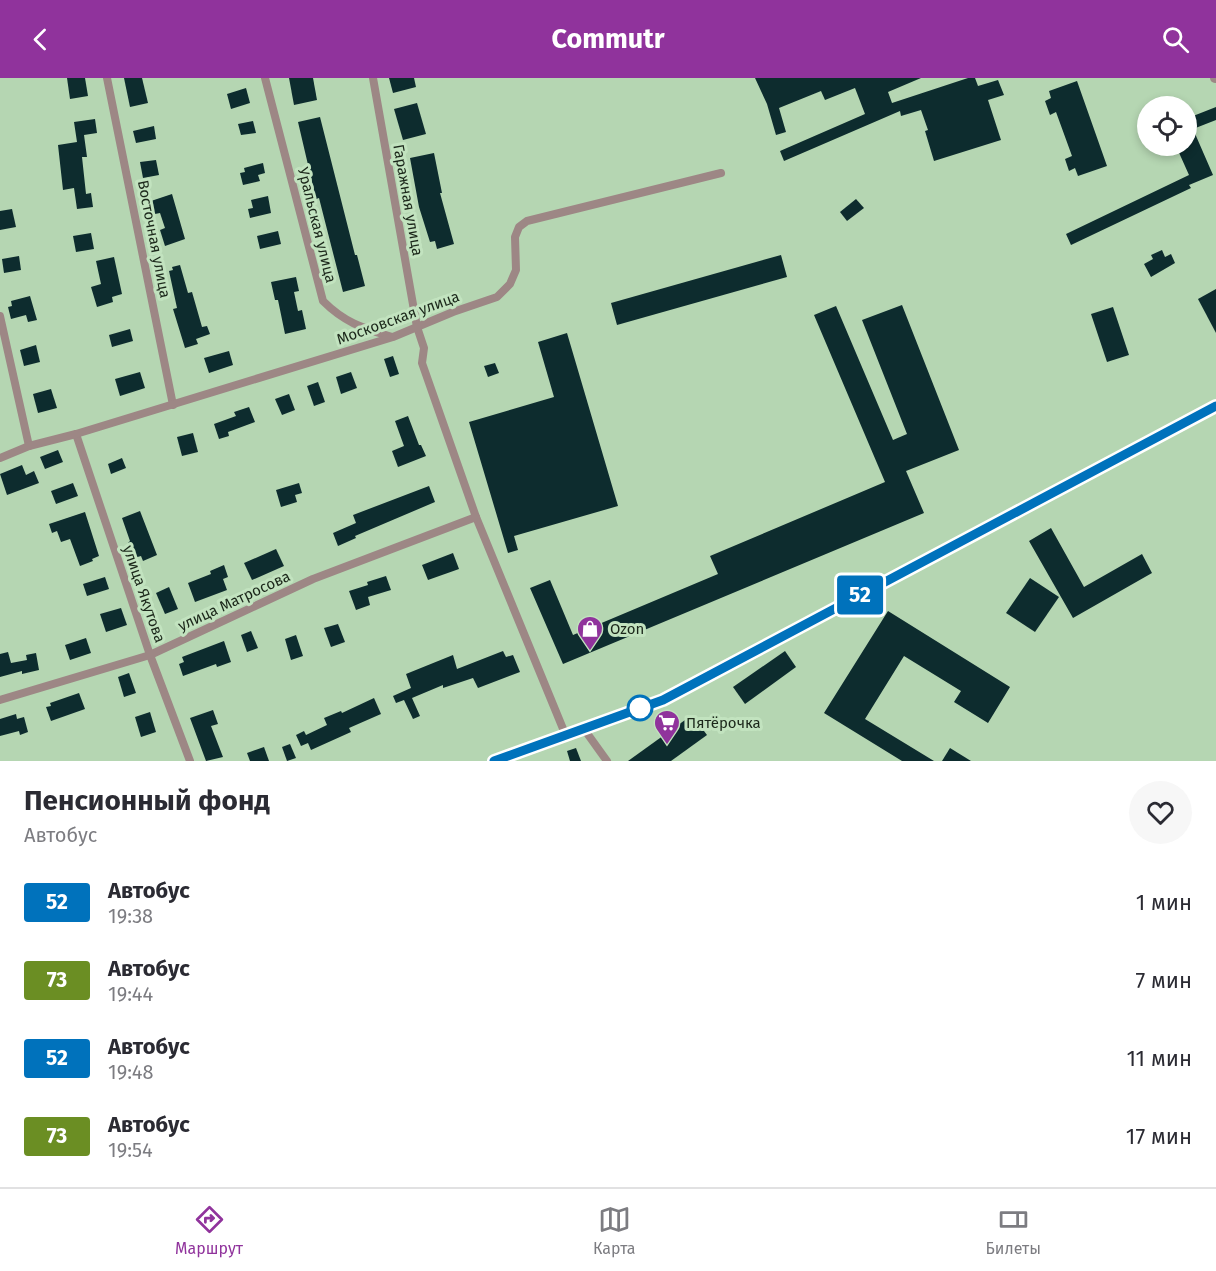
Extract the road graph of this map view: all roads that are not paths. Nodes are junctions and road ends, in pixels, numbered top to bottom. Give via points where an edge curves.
1 (107, 78) edge
2 (265, 78) edge
3 (373, 78) edge
4 (721, 174) dead end
5 (0, 316) edge
6 (417, 327) junction
7 (393, 337) junction
8 (173, 405) junction
9 (1216, 406) edge
10 (76, 434) junction
11 (29, 446) junction
12 (0, 458) edge
13 (476, 517) junction
14 (150, 655) junction
15 (0, 700) edge
16 (584, 729) junction
17 (566, 736) junction
18 (190, 761) edge
19 (494, 761) edge
20 (607, 761) edge

1 - 8 street, Восточная улица
2 - 7 street, Уральская улица via 322,301 356,326
3 - 6 street, Гаражная улица
4 - 6 street, Московская улица via 527,221 515,237 516,270 510,284 497,297
5 - 11 street
6 - 7 street, Московская улица
6 - 13 street, Гаражная улица via 423,348 422,363
7 - 8 street, Московская улица
8 - 10 street, Московская улица
9 - 16 main road via 663,700
10 - 11 street, Московская улица
10 - 14 street, улица Якутова
11 - 12 street, Московская улица
13 - 14 street, улица Матросова via 313,579
13 - 17 street, Гаражная улица
14 - 15 street, улица Матросова
14 - 18 street, улица Якутова
16 - 17 main road
16 - 20 street
17 - 19 main road

